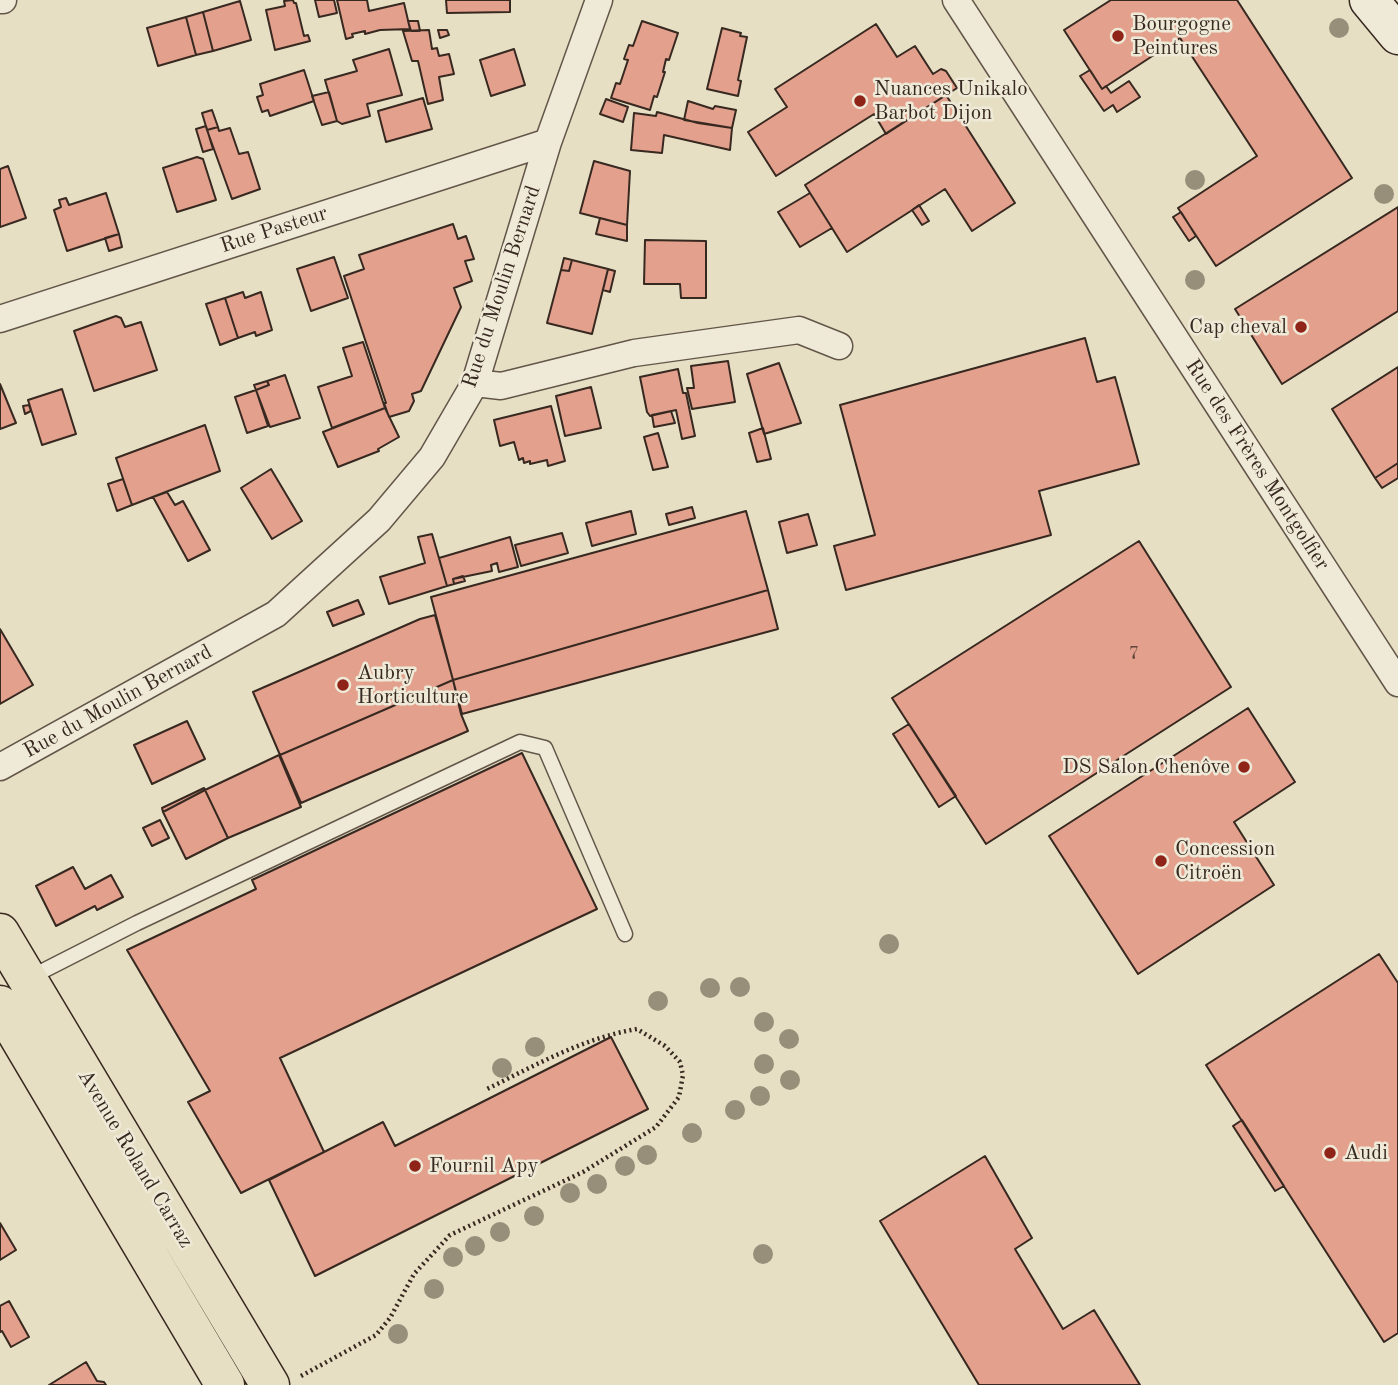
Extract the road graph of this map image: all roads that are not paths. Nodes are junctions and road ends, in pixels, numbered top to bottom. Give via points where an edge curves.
1 (599, 0) edge
2 (956, 0) edge
3 (1369, 0) edge
4 (1398, 35) edge
5 (548, 142) junction
6 (0, 320) edge
7 (839, 346) dead end
8 (475, 383) junction
9 (1398, 683) edge
10 (0, 767) edge
11 (0, 933) edge
12 (625, 934) dead end
13 (27, 979) junction
14 (0, 1005) edge
15 (284, 1382) edge
16 (225, 1385) edge

1 - 5 street, Rue du Moulin Bernard
2 - 9 street, Rue des Frères Montgolfier
3 - 4 main road
5 - 6 street, Rue Pasteur
5 - 8 street, Rue du Moulin Bernard
7 - 8 street via 799,330 634,352 501,386
8 - 10 street, Rue du Moulin Bernard via 432,457 379,520 276,614
11 - 13 main road, Avenue Roland Carraz
12 - 13 lane via 545,748 520,743
13 - 15 main road, Avenue Roland Carraz
14 - 16 main road, Avenue Roland Carraz

